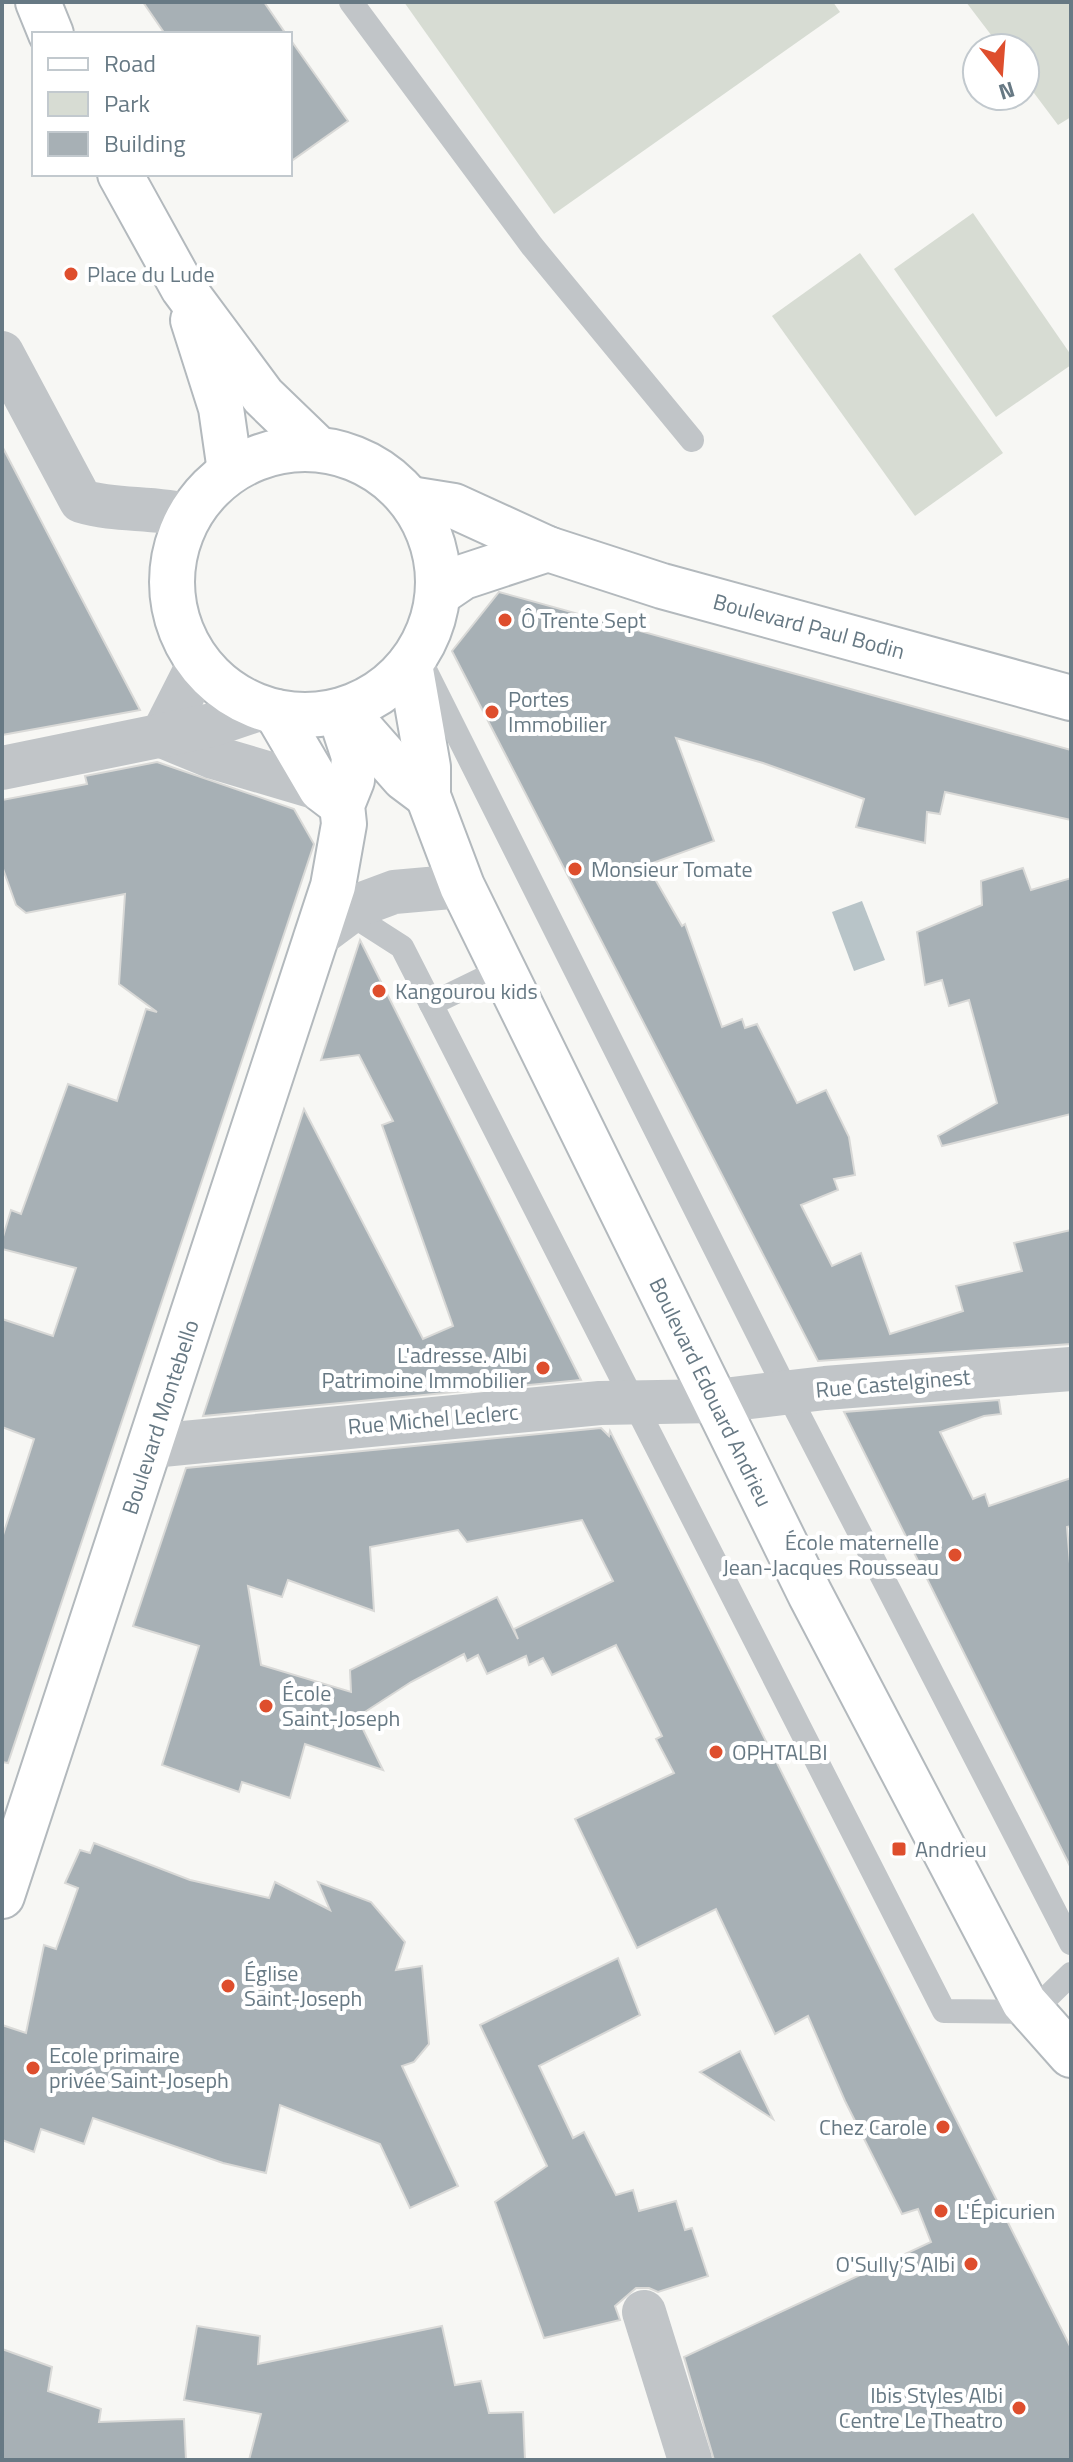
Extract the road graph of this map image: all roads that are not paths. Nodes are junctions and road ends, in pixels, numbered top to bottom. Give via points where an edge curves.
1 (38, 2) edge
2 (351, 2) edge
3 (50, 32) edge
4 (121, 176) edge
5 (183, 288) junction
6 (2, 353) edge
7 (692, 440) dead end
8 (318, 449) junction
9 (230, 471) junction
10 (410, 499) junction
11 (189, 516) junction
12 (548, 549) junction
13 (438, 594) junction
14 (414, 658) junction
15 (199, 663) junction
16 (1071, 698) edge
17 (269, 710) junction
18 (341, 710) junction
19 (162, 736) junction
20 (2, 768) edge
21 (428, 796) junction
22 (332, 797) junction
23 (462, 886) junction
24 (332, 925) junction
25 (503, 969) junction
26 (431, 1004) junction
27 (1071, 1369) edge
28 (787, 1392) junction
29 (716, 1401) junction
30 (634, 1402) junction
31 (152, 1446) junction
32 (2, 1896) edge
33 (1071, 1943) edge
34 (1071, 1974) edge
35 (1032, 2012) junction
36 (1071, 2055) edge
37 (644, 2312) dead end
38 (690, 2460) edge

1 - 3 main road
2 - 7 lane via 532,246
4 - 5 main road
5 - 8 main road via 263,396
5 - 9 main road via 221,408
6 - 11 street via 81,501 109,509 164,509
8 - 9 main road via 258,456
8 - 10 main road via 353,457 384,474
9 - 11 main road
10 - 12 main road, Boulevard Paul Bodin via 454,506
10 - 13 main road via 427,527
11 - 15 main road via 173,560 173,607
12 - 13 main road via 463,577
12 - 16 main road, Boulevard Paul Bodin via 662,586
13 - 14 main road via 433,619
14 - 18 main road via 369,699
14 - 21 main road
14 - 28 lane
15 - 17 main road via 238,698
15 - 19 street
17 - 18 main road via 317,715
17 - 19 street
17 - 22 main road
18 - 21 main road via 404,778
18 - 22 main road, Boulevard Montebello via 354,757 352,780
19 - 20 street
19 - 22 street
21 - 23 main road, Boulevard Edouard Andrieu
22 - 24 main road, Boulevard Montebello via 344,824
23 - 24 street via 394,892 359,905
23 - 25 main road, Boulevard Edouard Andrieu
24 - 26 lane via 402,947
24 - 31 main road, Boulevard Montebello
25 - 26 lane
25 - 29 main road, Boulevard Edouard Andrieu
26 - 30 lane
27 - 28 street, Rue Castelginest
28 - 29 street, Rue Castelginest
28 - 33 lane
29 - 30 street, Rue Michel Leclerc
29 - 35 main road, Boulevard Edouard Andrieu via 810,1594
30 - 31 street, Rue Michel Leclerc
30 - 35 lane via 944,2011
31 - 32 main road, Boulevard Montebello
34 - 35 lane
35 - 36 main road, Boulevard Edouard Andrieu
37 - 38 street

